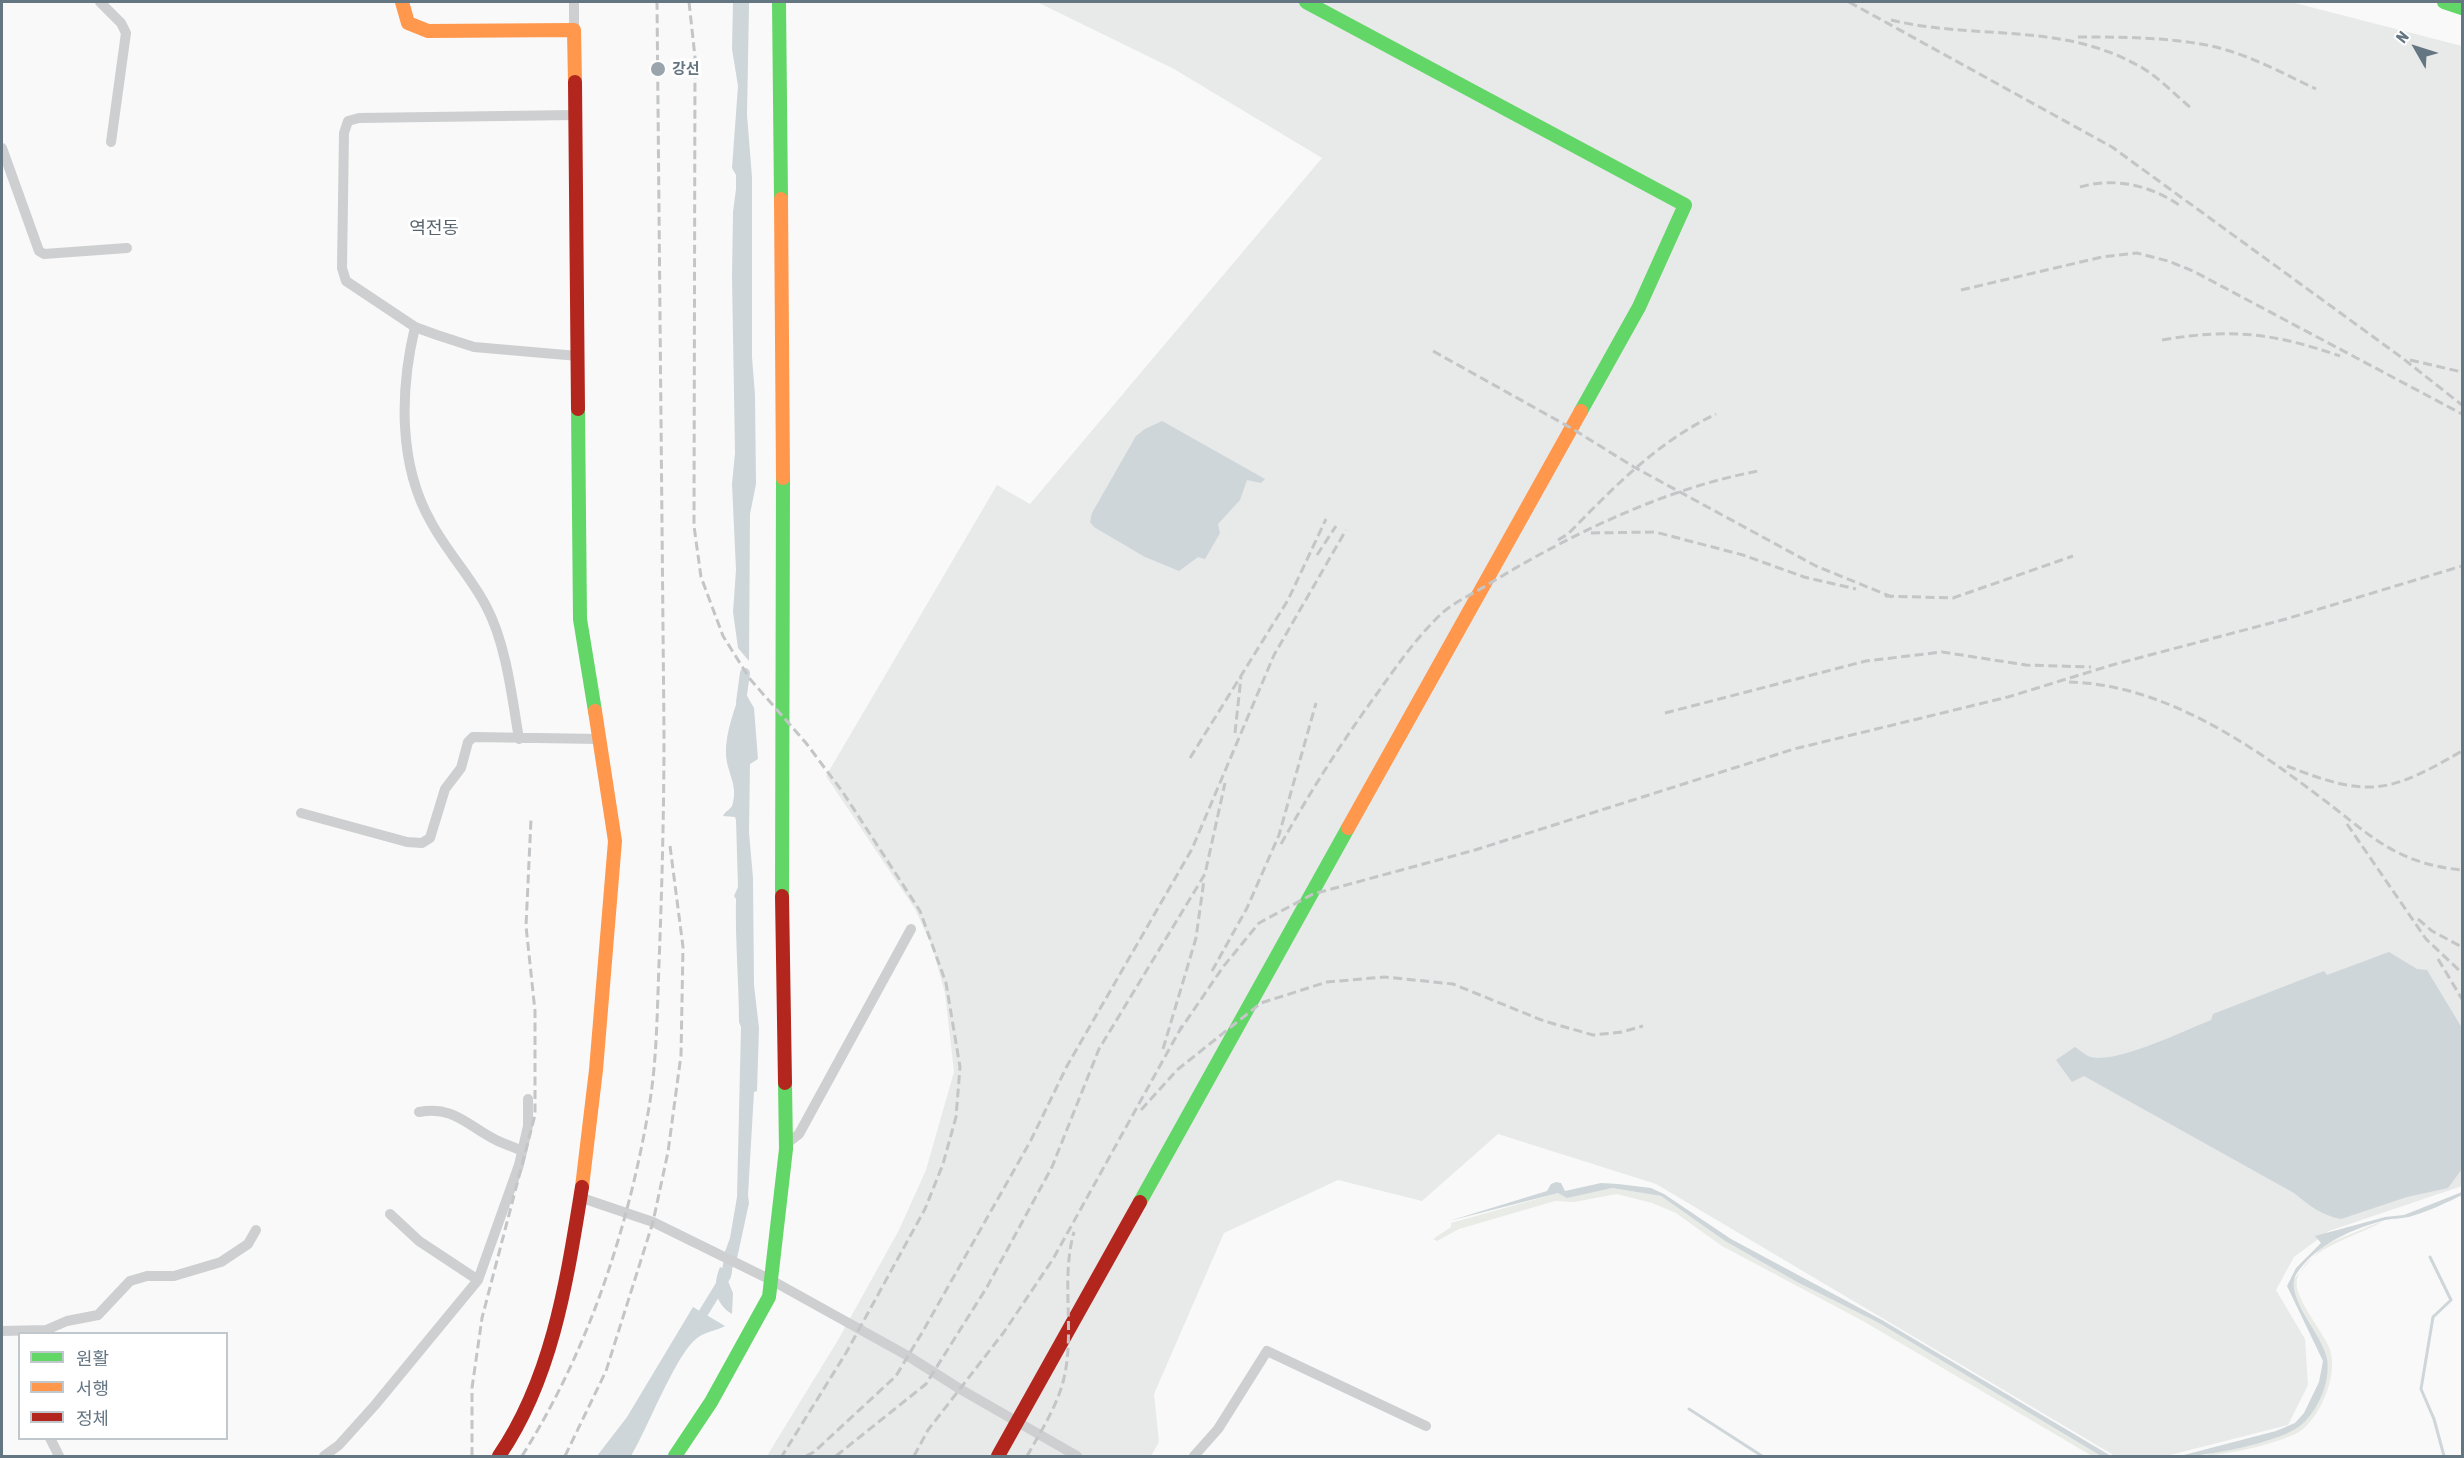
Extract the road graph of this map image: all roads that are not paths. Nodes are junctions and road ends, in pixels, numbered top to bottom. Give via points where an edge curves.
1 (100, 2) edge
2 (402, 2) edge
3 (574, 2) edge
4 (779, 2) edge
5 (1306, 2) edge
6 (2444, 2) edge
7 (2463, 8) edge
8 (574, 30) junction
9 (574, 115) junction
10 (111, 142) dead end
11 (2, 148) edge
12 (128, 248) dead end
13 (415, 327) junction
14 (578, 356) junction
15 (519, 739) junction
16 (600, 739) junction
17 (301, 813) dead end
18 (911, 929) dead end
19 (528, 1100) dead end
20 (418, 1112) dead end
21 (786, 1144) junction
22 (522, 1151) junction
23 (582, 1198) junction
24 (390, 1214) dead end
25 (256, 1230) dead end
26 (478, 1280) junction
27 (771, 1280) junction
28 (55, 1330) edge
29 (2, 1331) edge
30 (1017, 1422) junction
31 (1426, 1426) dead end
32 (51, 1440) edge
33 (59, 1456) edge
34 (324, 1456) edge
35 (499, 1456) edge
36 (675, 1456) edge
37 (998, 1456) edge
38 (1077, 1456) edge
39 (1194, 1456) edge

1 - 10 street via 121,22 126,33
2 - 8 main road via 409,25 428,31
3 - 8 street
4 - 21 main road
5 - 30 main road via 1685,205 1638,307
6 - 7 main road
8 - 9 main road
9 - 13 street via 348,121 344,133 342,268 346,281
9 - 14 main road
11 - 12 street via 39,251 44,254
13 - 14 street via 474,346
13 - 15 street via 404,381 407,443 414,478 431,523 476,589 497,631
14 - 16 main road via 580,619
15 - 16 street
15 - 17 street via 472,737 461,768 445,789 430,838 422,843
16 - 23 main road via 615,841
18 - 21 street via 799,1134
19 - 22 street via 528,1126
20 - 22 street via 447,1112
21 - 27 main road
22 - 26 street
23 - 27 street via 653,1222
23 - 35 main road via 556,1322 540,1375 515,1432
24 - 26 street via 419,1241
25 - 28 street via 248,1244 221,1262 174,1276 139,1278 125,1286 98,1315 67,1321
26 - 34 street via 375,1405
27 - 30 street
27 - 36 main road via 764,1306 711,1402
28 - 29 street
30 - 37 main road
30 - 38 street
31 - 39 street via 1267,1352 1218,1429
32 - 33 street

